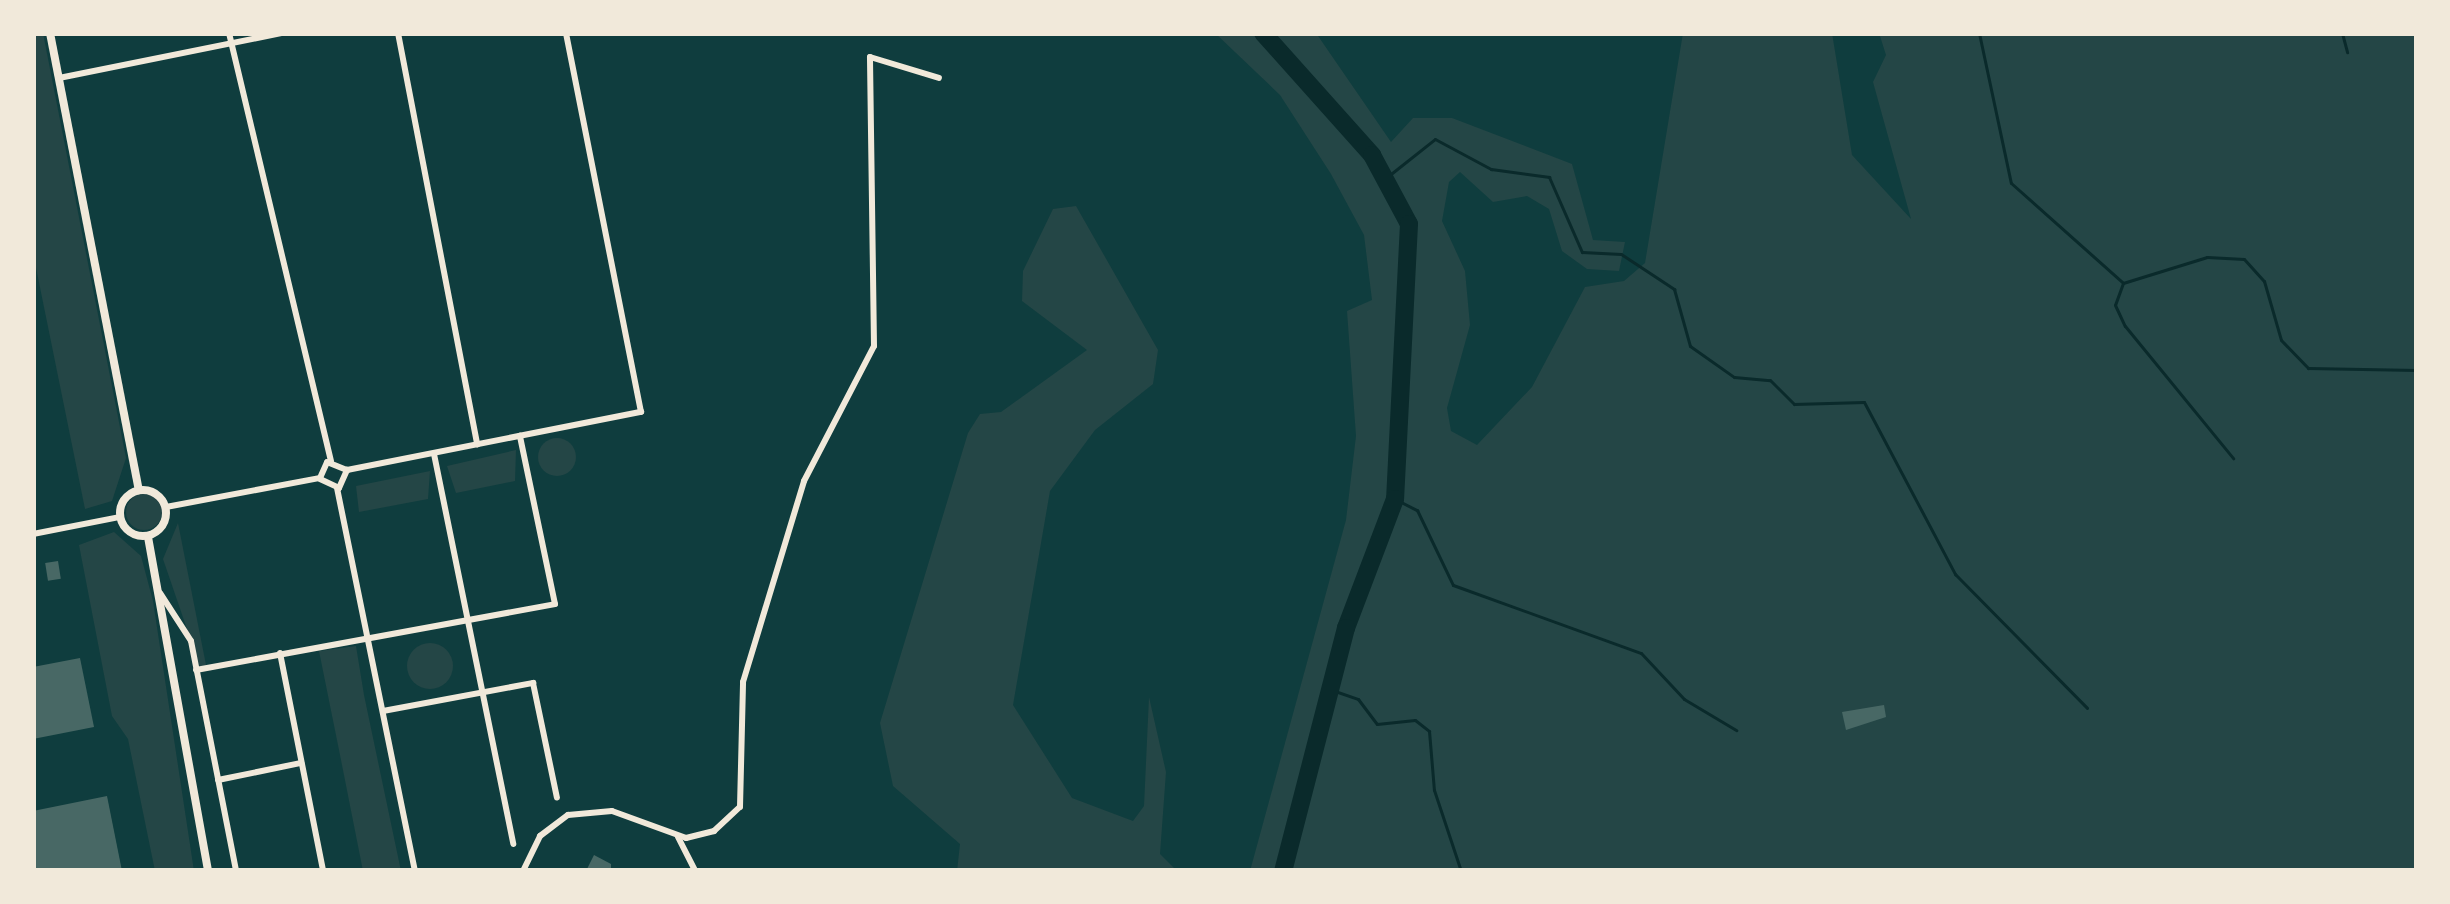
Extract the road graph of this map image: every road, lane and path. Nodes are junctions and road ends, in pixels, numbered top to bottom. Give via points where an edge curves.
1 (50, 33) edge
2 (230, 33) edge
3 (284, 33) edge
4 (398, 33) edge
5 (566, 33) edge
6 (231, 43) junction
7 (59, 78) junction
8 (939, 78) dead end
9 (520, 436) junction
10 (478, 444) junction
11 (434, 454) junction
12 (331, 461) junction
13 (347, 470) junction
14 (320, 478) junction
15 (337, 488) junction
16 (140, 490) junction
17 (166, 507) junction
18 (120, 517) junction
19 (33, 534) edge
20 (148, 537) junction
21 (160, 593) junction
22 (470, 620) junction
23 (367, 637) junction
24 (280, 653) junction
25 (196, 670) junction
26 (484, 692) junction
27 (383, 711) junction
28 (301, 763) junction
29 (218, 780) junction
30 (557, 798) dead end
31 (678, 838) junction
32 (513, 844) dead end
33 (208, 871) edge
34 (236, 871) edge
35 (323, 871) edge
36 (415, 871) edge
37 (523, 871) edge
38 (695, 871) edge

1 - 7 street
2 - 6 street
3 - 6 street
4 - 10 street
5 - 9 street via 640,412
6 - 7 street
6 - 12 street
7 - 16 street
8 - 31 street via 870,57 873,351 804,481 743,682 740,807 714,831
9 - 10 street
9 - 22 street via 555,596
10 - 11 street
11 - 13 street
11 - 22 street
12 - 13 street
12 - 14 street
13 - 15 street
14 - 15 street
14 - 17 street
15 - 23 street
16 - 17 street
16 - 18 street
17 - 20 street
18 - 19 street
18 - 20 street
20 - 21 street
21 - 25 street via 183,619
21 - 33 street
22 - 23 street
22 - 26 street
23 - 24 street
23 - 27 street
24 - 25 street
24 - 28 street
25 - 29 street
26 - 27 street
26 - 30 street via 533,682
26 - 32 street
27 - 36 street
28 - 29 street
28 - 35 street
29 - 34 street
31 - 37 street via 586,811 549,826
31 - 38 street

